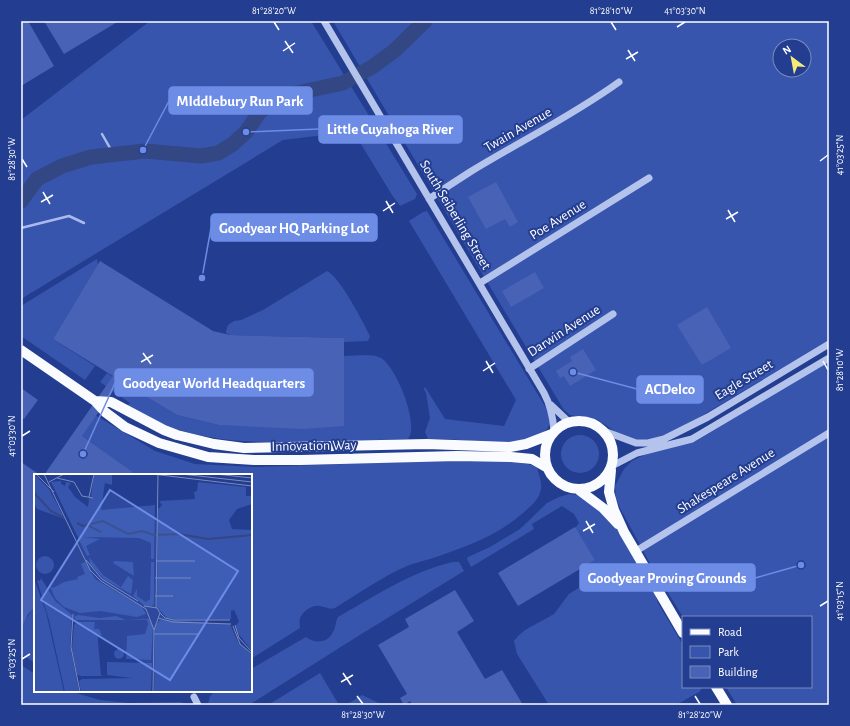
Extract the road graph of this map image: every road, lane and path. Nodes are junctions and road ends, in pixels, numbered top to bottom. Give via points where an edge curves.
1 (324, 21) edge
2 (619, 82) dead end
3 (649, 178) dead end
4 (429, 199) junction
5 (480, 284) junction
6 (613, 314) dead end
7 (829, 344) edge
8 (21, 350) edge
9 (829, 358) edge
10 (529, 369) junction
11 (95, 400) junction
12 (550, 404) junction
13 (570, 422) junction
14 (604, 431) junction
15 (553, 433) junction
16 (829, 433) edge
17 (546, 467) junction
18 (611, 467) junction
19 (579, 490) junction
20 (624, 532) junction
21 (636, 551) junction
22 (682, 631) edge
23 (717, 688) edge
24 (194, 698) dead end
25 (198, 705) edge
26 (726, 705) edge

1 - 4 street, South Seiberling Street
2 - 4 street, Twain Avenue via 582,108 469,172
3 - 5 street, Poe Avenue
4 - 5 street, South Seiberling Street
5 - 10 street, South Seiberling Street
6 - 10 street, Darwin Avenue
7 - 14 street, Eagle Street via 703,420 660,441 636,443
8 - 11 main road, Innovation Way
9 - 18 street, Eagle Street via 692,439 637,453
10 - 12 street, South Seiberling Street
11 - 15 main road, Innovation Way via 111,402 177,435 237,447 427,444 510,447 526,444
11 - 17 main road, Innovation Way via 105,412 125,427 176,449 208,457 254,460 511,457 532,459
12 - 13 street, South Seiberling Street
12 - 15 street, South Seiberling Street
13 - 14 main road via 588,422
13 - 15 main road
14 - 18 main road via 613,449
15 - 17 main road via 545,450
16 - 21 street, Shakespeare Avenue
17 - 19 main road via 552,478 562,485
18 - 19 main road via 606,477 598,484
18 - 20 main road via 609,487 612,505
19 - 20 main road via 602,508
20 - 21 main road
21 - 22 main road
23 - 26 main road
24 - 25 street

